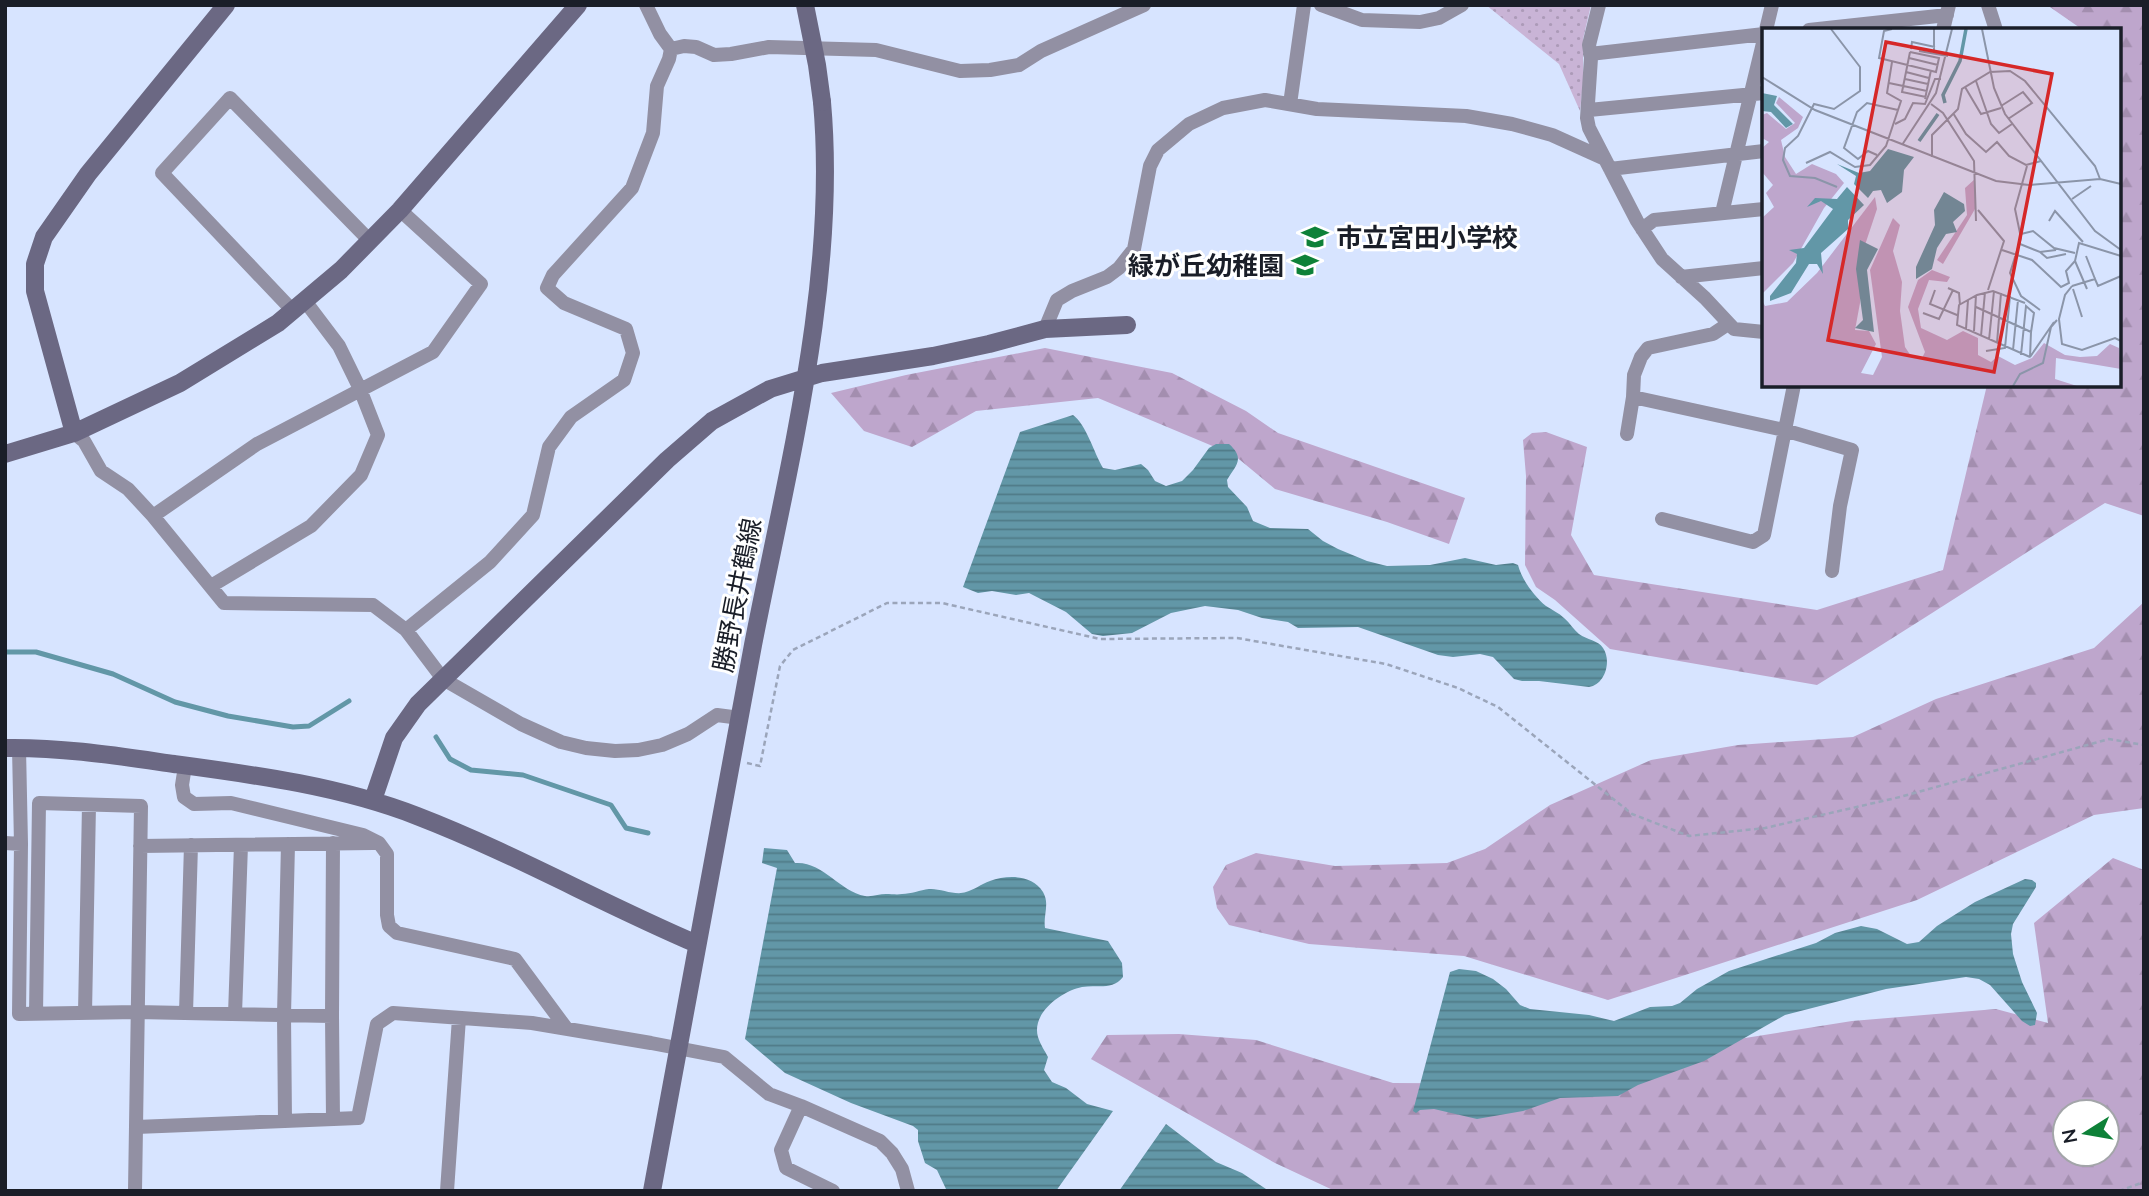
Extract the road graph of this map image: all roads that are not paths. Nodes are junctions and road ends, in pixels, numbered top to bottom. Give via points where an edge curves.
1 (226, 5) edge
2 (578, 5) edge
3 (646, 5) edge
4 (804, 5) edge
5 (1144, 5) edge
6 (1304, 5) edge
7 (1321, 5) edge
8 (1462, 5) edge
9 (1598, 5) edge
10 (1772, 5) edge
11 (1988, 5) edge
12 (1946, 17) edge
13 (1767, 28) edge
14 (1830, 28) edge
15 (1995, 28) edge
16 (1762, 35) edge
17 (671, 48) junction
18 (1590, 54) junction
19 (1762, 57) edge
20 (1757, 94) edge
21 (1290, 104) junction
22 (1589, 110) junction
23 (1762, 151) edge
24 (1736, 154) junction
25 (1606, 164) junction
26 (1762, 209) edge
27 (400, 210) junction
28 (1722, 213) junction
29 (1642, 229) junction
30 (370, 241) junction
31 (1762, 268) edge
32 (1681, 276) junction
33 (299, 306) junction
34 (1728, 324) junction
35 (1127, 325) dead end
36 (1045, 328) junction
37 (1762, 332) edge
38 (806, 378) junction
39 (1794, 387) edge
40 (360, 389) junction
41 (1633, 397) junction
42 (1784, 430) junction
43 (74, 433) junction
44 (1627, 434) dead end
45 (5, 454) edge
46 (153, 516) junction
47 (1662, 519) dead end
48 (1832, 571) dead end
49 (211, 586) junction
50 (406, 630) junction
51 (443, 679) junction
52 (740, 718) junction
53 (12, 748) edge
54 (185, 766) junction
55 (373, 800) junction
56 (89, 805) junction
57 (334, 843) junction
58 (379, 843) junction
59 (5, 844) edge
60 (21, 844) junction
61 (288, 844) junction
62 (191, 845) junction
63 (241, 845) junction
64 (140, 846) junction
65 (697, 944) junction
66 (85, 1013) junction
67 (137, 1013) junction
68 (186, 1013) junction
69 (12, 1014) edge
70 (36, 1014) junction
71 (235, 1014) junction
72 (284, 1015) junction
73 (332, 1016) junction
74 (460, 1018) junction
75 (566, 1028) junction
76 (680, 1048) junction
77 (800, 1106) junction
78 (333, 1119) junction
79 (285, 1121) junction
80 (136, 1127) junction
81 (135, 1191) edge
82 (447, 1191) edge
83 (652, 1191) edge
84 (832, 1191) edge
85 (908, 1191) edge

1 - 43 street via 88,174 44,237 35,264 35,291
2 - 27 street
3 - 17 street
4 - 38 street, 勝野長井鶴線, bridge via 822,102 826,170
5 - 17 street via 1019,65 990,70 960,71 876,50 769,47 715,55 696,47
6 - 21 street
7 - 8 street via 1362,20 1420,22
9 - 18 street
10 - 13 street
11 - 15 street
12 - 14 street
16 - 18 street
17 - 50 street via 657,86 653,133 632,188 553,275 547,288 564,303 626,329 633,353 624,380 571,417 549,447 533,515 490,562
18 - 22 street
19 - 20 street
20 - 22 street
20 - 24 street
21 - 25 street via 1489,120 1552,135
21 - 36 street via 1265,100 1223,108 1189,124 1158,150 1150,166 1134,249 1107,277 1057,300
22 - 25 street via 1590,128
23 - 24 street
24 - 25 street
24 - 28 street
25 - 29 street
26 - 28 street
27 - 30 street
27 - 40 street via 481,284 433,352
28 - 29 street via 1654,220
29 - 32 street via 1662,259
30 - 33 street
30 - 33 street via 230,98 163,173
31 - 32 street
32 - 34 street
33 - 40 street via 339,346
33 - 43 street via 180,383
34 - 37 street via 1734,330
34 - 41 street via 1713,334 1648,348 1633,375
35 - 36 street
36 - 38 street via 933,356
38 - 51 street via 770,388 712,421
38 - 52 street, 勝野長井鶴線
39 - 42 street
40 - 46 street via 257,444
40 - 49 street via 378,435 360,475 311,526
41 - 42 street
41 - 44 street
42 - 47 street via 1764,535 1753,542
42 - 48 street via 1852,450
43 - 45 street
43 - 46 street via 84,441 101,471 128,489
46 - 49 street
49 - 50 street via 224,603 373,605
50 - 51 street
51 - 52 street via 521,724 586,748 638,750 688,734 717,715
51 - 55 street via 394,738
52 - 65 street, 勝野長井鶴線
53 - 54 street
53 - 60 street
54 - 55 street via 291,781
54 - 58 street via 184,797 194,804 231,803 363,835
55 - 65 street via 475,839
56 - 64 street via 141,806
56 - 66 street
56 - 70 street via 39,803
57 - 58 street
57 - 61 street
57 - 73 street
58 - 75 street via 387,853 389,926 397,933 515,959
59 - 60 street
60 - 69 street
61 - 63 street
61 - 72 street
62 - 63 street
62 - 64 street
62 - 68 street
63 - 71 street
64 - 67 street
65 - 76 street, 勝野長井鶴線
66 - 67 street
66 - 70 street
67 - 68 street
67 - 80 street
68 - 71 street
69 - 70 street
71 - 72 street
72 - 73 street
72 - 79 street
73 - 78 street
74 - 75 street
74 - 78 street via 393,1013 377,1024 358,1118
74 - 82 street
75 - 76 street
76 - 77 street via 724,1057 769,1094
76 - 83 street, 勝野長井鶴線
77 - 84 street via 781,1150 786,1168
77 - 85 street via 880,1141 902,1169
78 - 79 street
79 - 80 street
80 - 81 street

